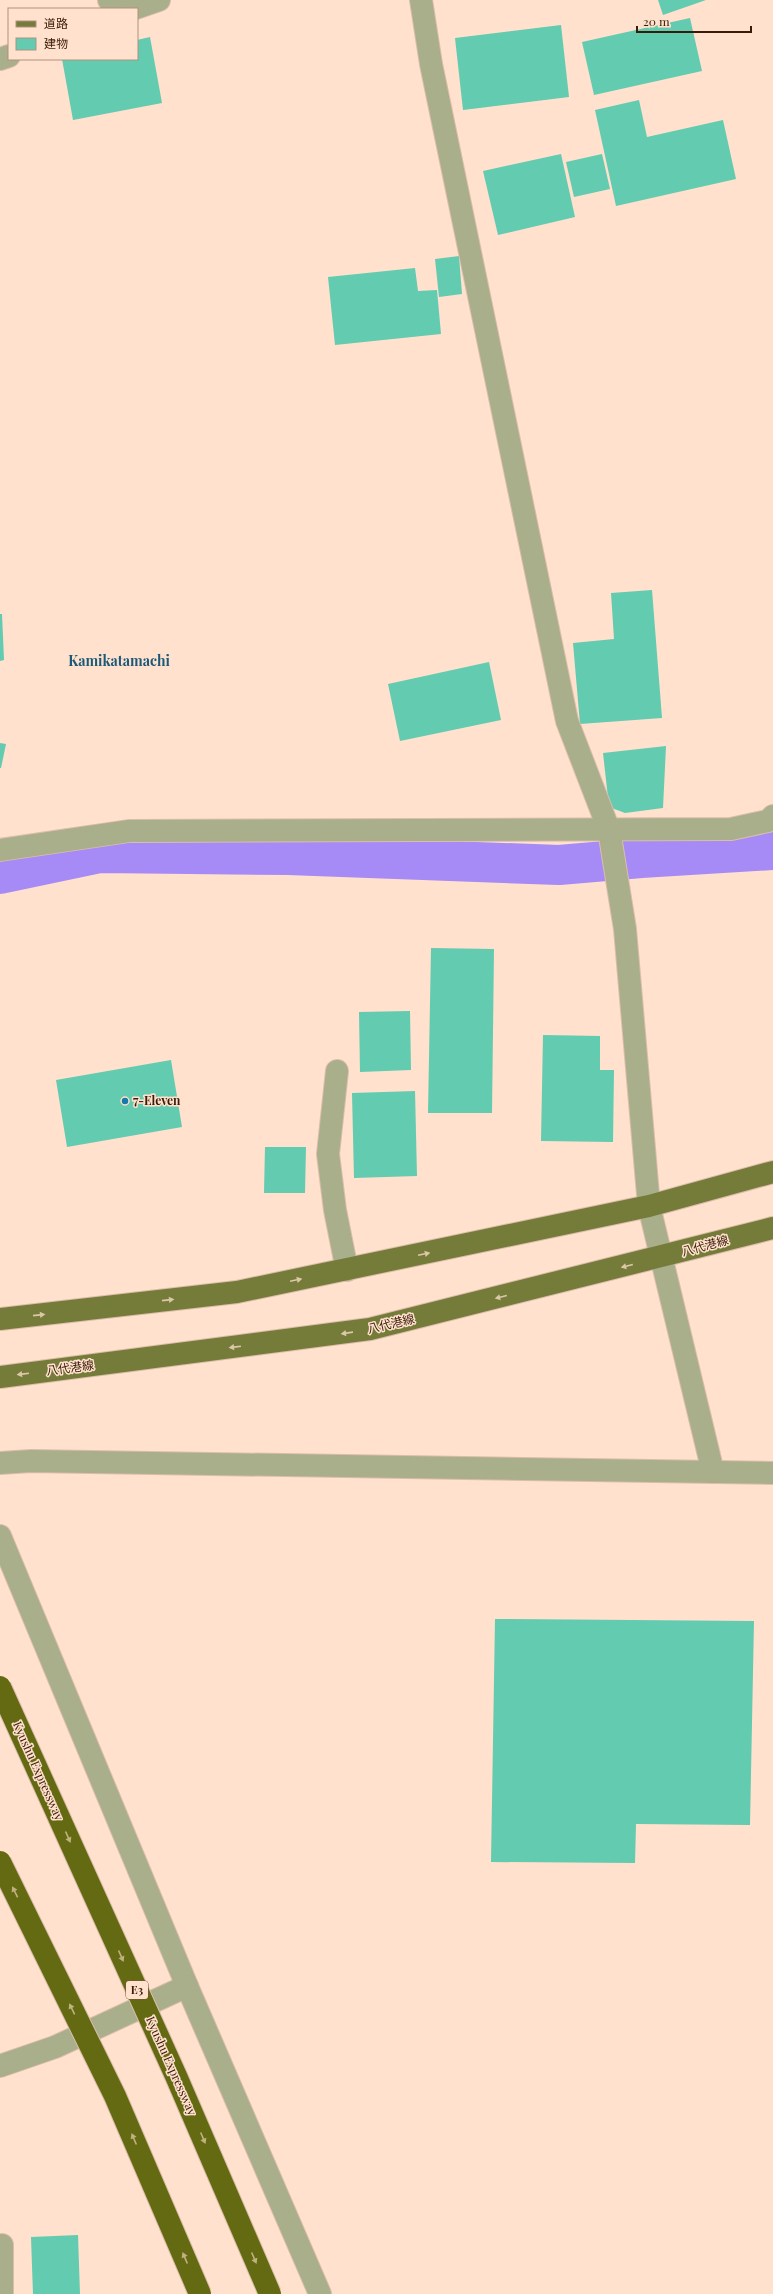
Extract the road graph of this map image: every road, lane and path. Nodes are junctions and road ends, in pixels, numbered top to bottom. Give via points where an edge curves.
1 (109, 0) edge
2 (159, 0) edge
3 (421, 0) edge
4 (118, 8) edge
5 (136, 8) edge
6 (773, 816) edge
7 (610, 830) junction
8 (0, 850) edge
9 (337, 1071) dead end
10 (773, 1172) edge
11 (649, 1206) junction
12 (773, 1228) edge
13 (661, 1257) junction
14 (347, 1270) junction
15 (0, 1319) edge
16 (0, 1377) edge
17 (0, 1463) edge
18 (713, 1472) junction
19 (773, 1473) edge
20 (0, 1536) edge
21 (0, 1687) edge
22 (0, 1862) edge
23 (187, 1986) junction
24 (0, 2066) edge
25 (2, 2245) dead end
26 (2, 2294) edge
27 (200, 2294) edge
28 (270, 2294) edge
29 (320, 2294) edge

1 - 4 street
2 - 5 street
3 - 7 street via 431,64 567,721
6 - 7 street via 768,821 731,829
7 - 8 street via 129,830
7 - 11 street via 625,929
9 - 14 street via 328,1154 335,1210
10 - 11 main road
11 - 13 street
14 -> 11 main road
12 - 13 main road, 八代港線
13 -> 16 main road, 八代港線 via 370,1329
13 - 18 street
15 -> 14 main road via 237,1292
17 - 18 street via 31,1461
18 - 19 street
20 - 23 street
21 -> 28 highway, Kyushu Expressway / E3, bridge via 176,2076
27 -> 22 highway, bridge via 115,2096
23 - 24 street via 55,2047
23 - 29 street
25 - 26 street

